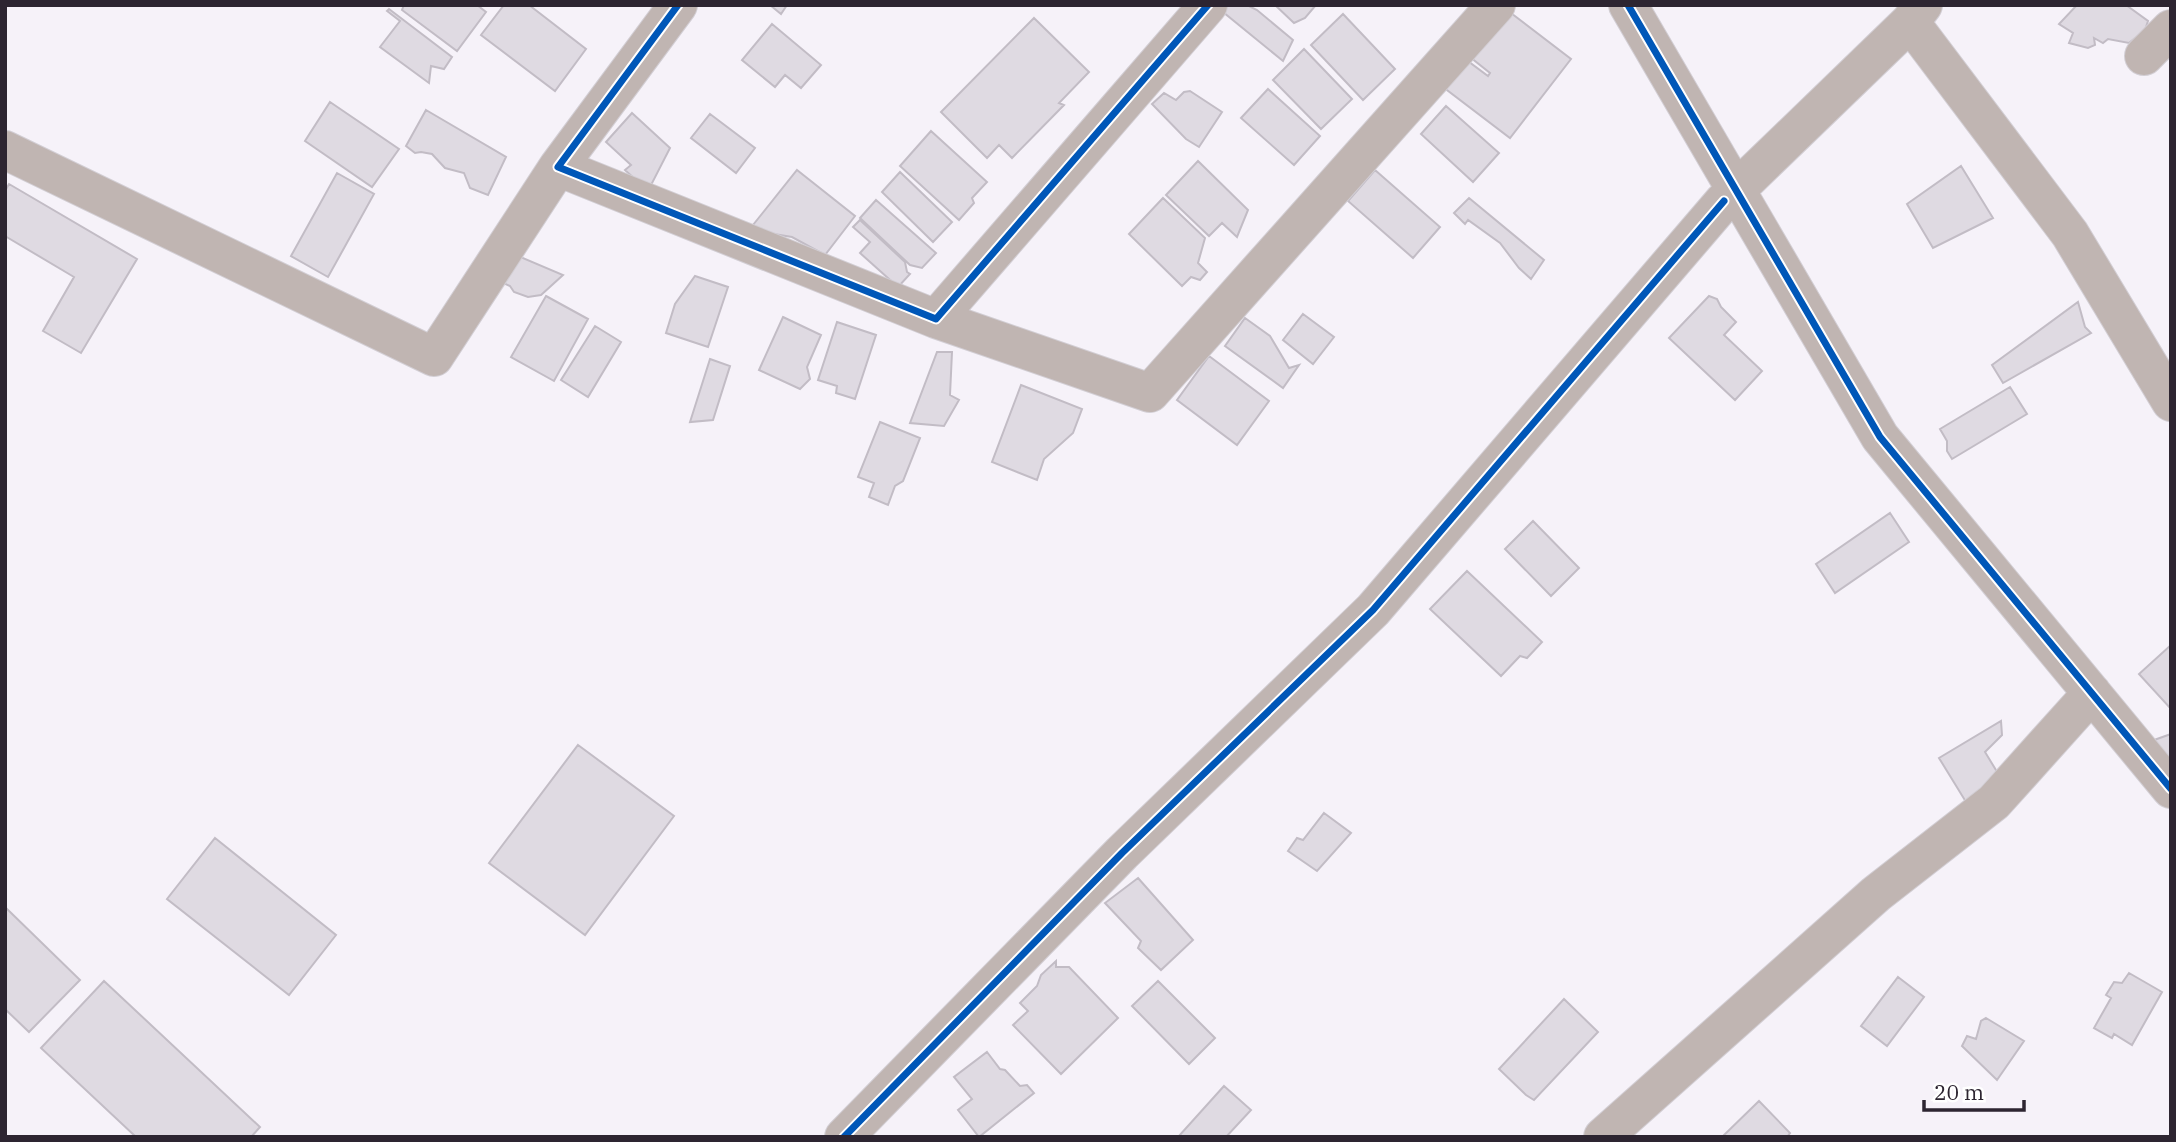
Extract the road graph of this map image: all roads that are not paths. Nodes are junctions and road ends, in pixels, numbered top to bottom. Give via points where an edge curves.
1 (678, 5) edge
2 (1208, 5) edge
3 (1496, 5) edge
4 (1628, 5) edge
5 (1917, 14) edge
6 (2171, 29) edge
7 (2144, 56) dead end
8 (5, 150) edge
9 (558, 167) junction
10 (1730, 195) junction
11 (936, 319) junction
12 (2171, 402) edge
13 (2092, 693) junction
14 (2171, 789) edge
15 (844, 1137) edge
16 (1603, 1137) edge

1 - 9 street
2 - 11 street
3 - 11 street via 1150,393
4 - 10 street
5 - 10 street
5 - 12 street via 2070,234
6 - 7 street
8 - 9 street via 434,357
9 - 11 street
10 - 13 street via 1880,437
10 - 15 street via 1373,610 1122,853
13 - 14 street
13 - 16 street via 1994,802 1876,894

